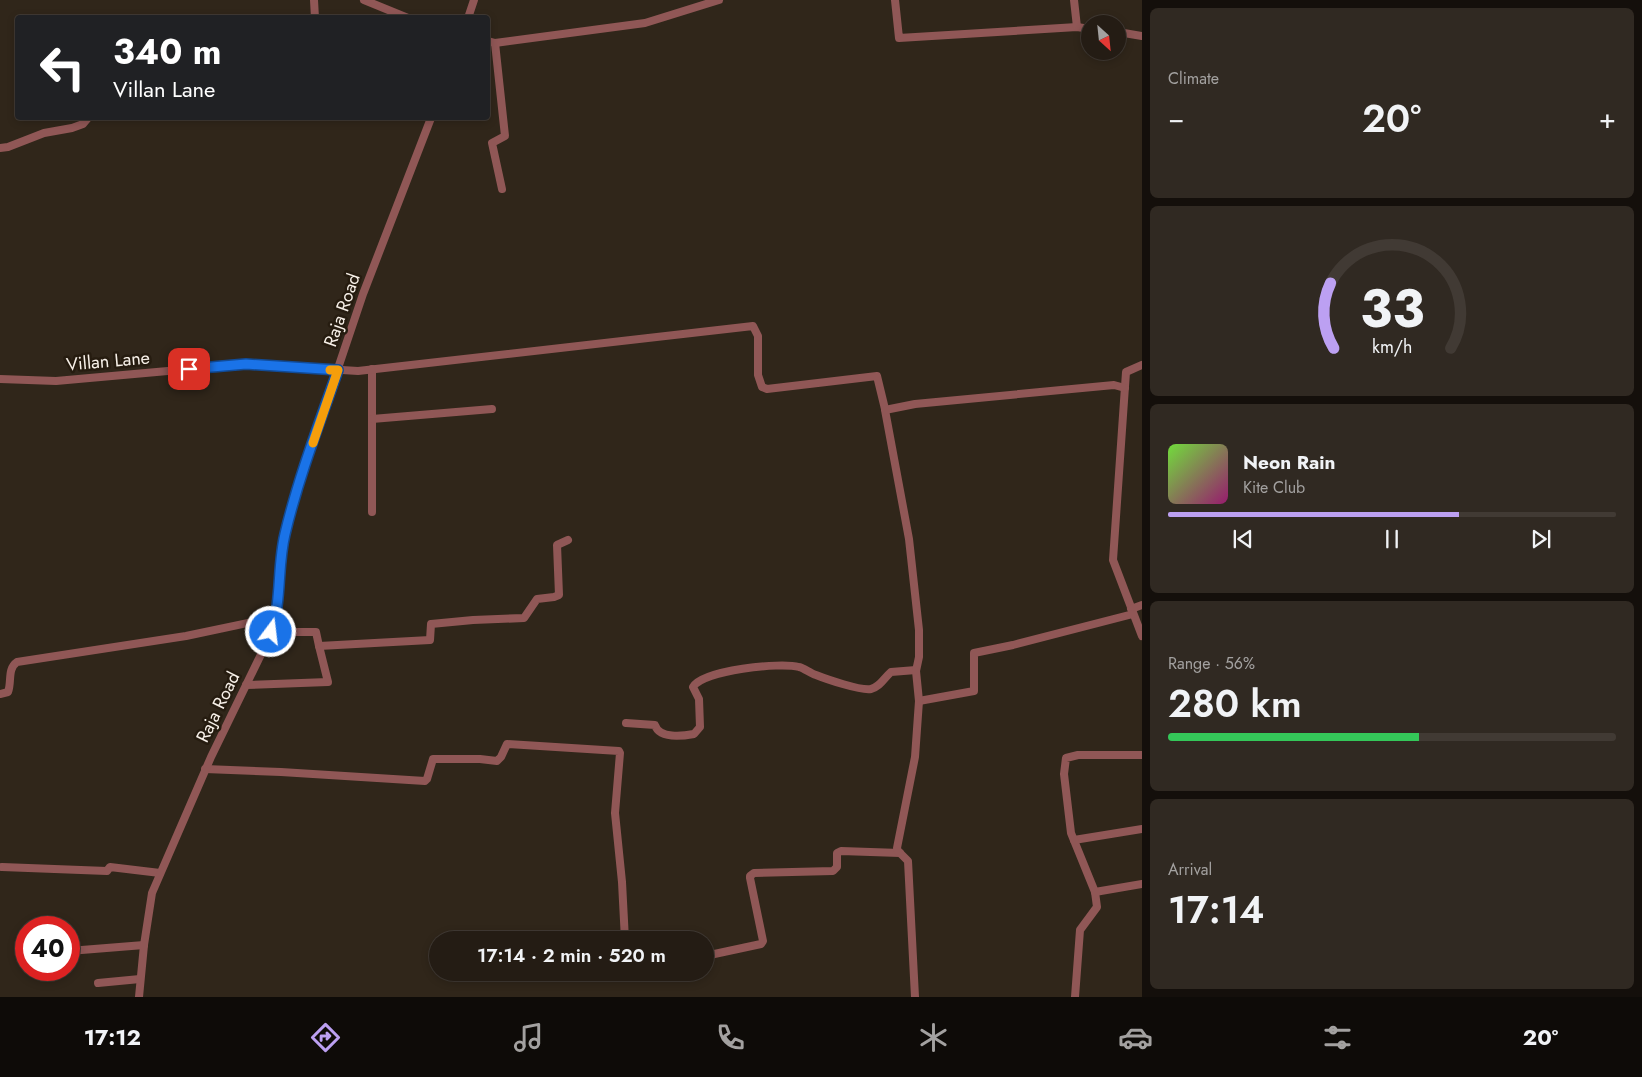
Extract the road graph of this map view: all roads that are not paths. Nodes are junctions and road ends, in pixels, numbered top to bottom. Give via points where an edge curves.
1 (314, 0) edge
2 (364, 0) edge
3 (474, 0) edge
4 (719, 0) edge
5 (895, 0) edge
6 (1074, 0) edge
7 (315, 15) edge
8 (401, 15) edge
9 (469, 15) edge
10 (1077, 27) junction
11 (1081, 28) edge
12 (1126, 33) edge
13 (1142, 36) edge
14 (491, 42) edge
15 (86, 120) edge
16 (429, 120) edge
17 (0, 148) edge
18 (502, 190) dead end
19 (1142, 365) edge
20 (372, 369) junction
21 (338, 370) junction
22 (0, 379) edge
23 (1125, 388) junction
24 (492, 409) dead end
25 (885, 410) junction
26 (372, 419) junction
27 (372, 512) dead end
28 (568, 540) dead end
29 (1142, 605) edge
30 (1132, 611) junction
31 (276, 617) junction
32 (271, 632) junction
33 (1142, 636) edge
34 (319, 646) junction
35 (916, 670) junction
36 (246, 685) junction
37 (0, 694) edge
38 (919, 701) junction
39 (626, 723) dead end
40 (1142, 755) edge
41 (206, 769) junction
42 (1142, 829) edge
43 (1074, 840) junction
44 (900, 853) junction
45 (2, 867) dead end
46 (160, 873) junction
47 (1142, 884) edge
48 (1095, 892) junction
49 (625, 931) edge
50 (144, 945) junction
51 (80, 950) edge
52 (714, 954) edge
53 (140, 979) junction
54 (98, 983) dead end
55 (139, 997) edge
56 (915, 997) edge
57 (1075, 997) edge

1 - 7 street
2 - 8 street
3 - 9 street
4 - 14 street via 644,23
5 - 10 street via 899,38
6 - 10 street
10 - 11 street
12 - 13 street
14 - 18 street via 504,136 492,143
15 - 17 street via 72,128 44,133
16 - 21 street, Raja Road via 363,294
19 - 23 street via 1126,372
20 - 21 street, Villan Lane
20 - 25 street, Villan Lane via 753,326 758,336 758,375 762,387 878,376
20 - 26 street
21 - 22 street, Villan Lane via 246,364 56,381
21 - 31 street, Raja Road via 284,536
23 - 25 street via 1114,385 915,404
23 - 30 street via 1113,560
24 - 26 street
25 - 35 street via 915,584 919,630
26 - 27 street
28 - 34 street via 558,546 559,594 537,599 524,618 431,624 430,640
29 - 30 street
30 - 33 street
30 - 38 street via 1071,631 974,653 974,691
31 - 32 street, Raja Road
31 - 37 street via 186,636 17,662 11,669 10,689
32 - 34 street via 316,632
32 - 36 street, Raja Road
34 - 36 street via 328,682
35 - 38 street
35 - 39 street via 890,672 880,684 862,690 798,667 778,664 721,672 696,682 693,687 699,699 700,727 694,734 670,735 661,733 655,724
36 - 41 street, Raja Road
38 - 44 street via 915,757 898,848
40 - 43 street via 1078,755 1066,758 1064,774
41 - 46 street, Raja Road
41 - 49 street via 425,781 433,759 497,762 507,744 619,751 615,813
42 - 43 street
43 - 48 street
44 - 52 street via 841,850 833,871 754,873 750,878 763,941
44 - 56 street via 908,861
45 - 46 street via 107,871 110,867
46 - 50 street, Raja Road via 152,893
47 - 48 street
48 - 57 street via 1097,907 1080,930
50 - 51 street
50 - 53 street, Raja Road
53 - 54 street
53 - 55 street, Raja Road

